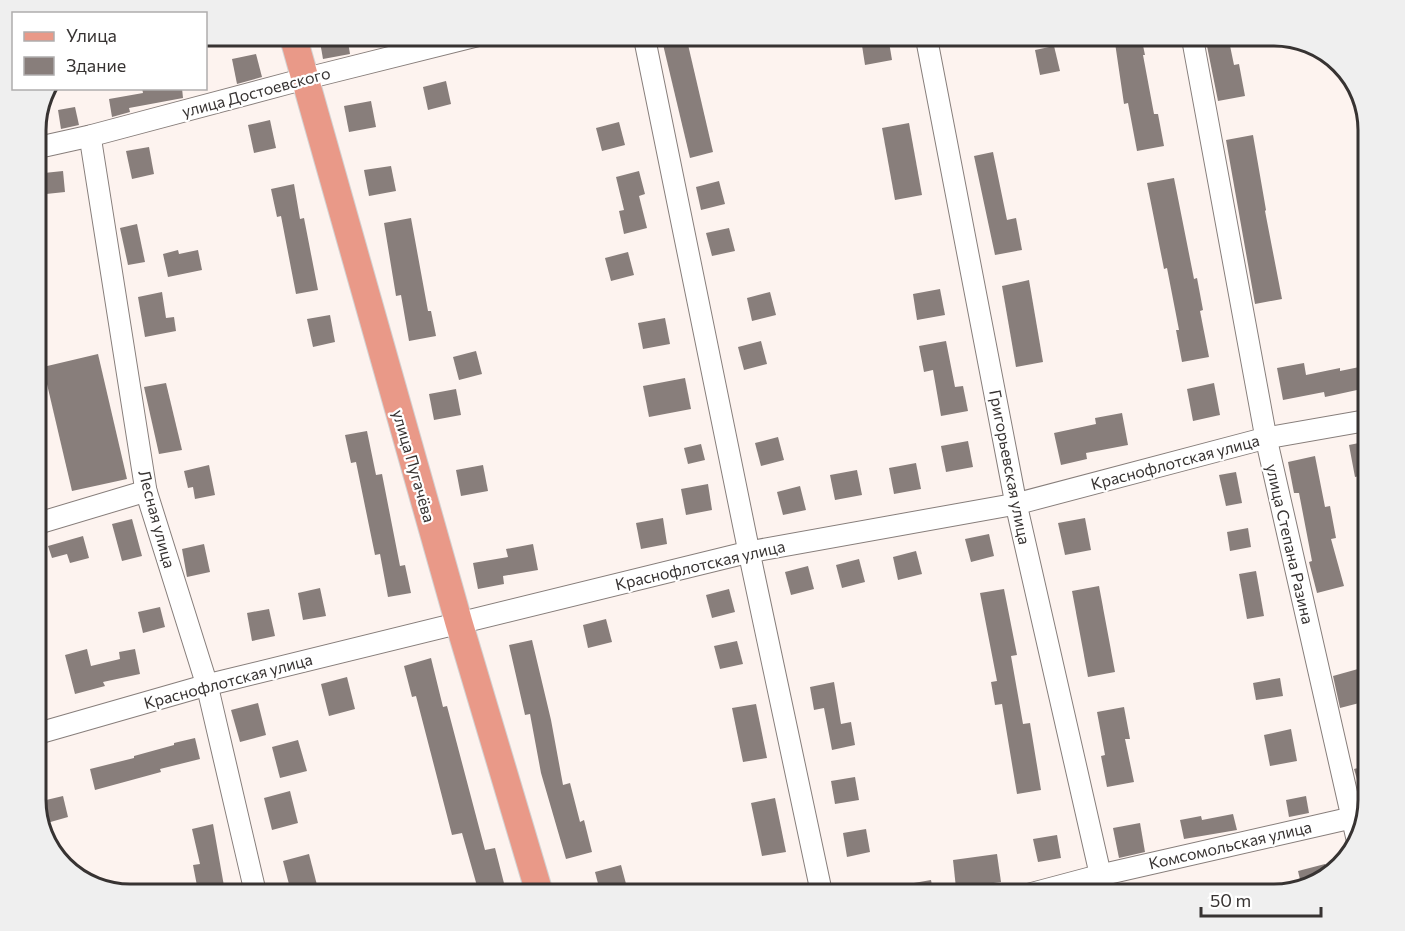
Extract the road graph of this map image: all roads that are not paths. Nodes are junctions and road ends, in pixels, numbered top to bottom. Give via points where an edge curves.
1 (296, 47) edge
2 (432, 47) edge
3 (646, 47) edge
4 (928, 47) edge
5 (1194, 47) edge
6 (304, 79) junction
7 (90, 136) junction
8 (47, 146) edge
9 (1358, 422) edge
10 (1266, 438) junction
11 (146, 491) junction
12 (1016, 504) junction
13 (47, 521) edge
14 (749, 552) junction
15 (459, 623) junction
16 (207, 685) junction
17 (47, 731) edge
18 (1358, 812) edge
19 (1357, 817) edge
20 (253, 884) edge
21 (537, 884) edge
22 (820, 884) edge
23 (1103, 884) edge
24 (1107, 884) edge

1 - 6 main road, улица Пугачёва
2 - 6 street, улица Достоевского
3 - 14 street
4 - 12 street, Григорьевская улица
5 - 10 street, улица Степана Разина
6 - 7 street, улица Достоевского
6 - 15 main road, улица Пугачёва
7 - 8 street, улица Достоевского
7 - 11 street, Лесная улица
9 - 10 street, Краснофлотская улица
10 - 12 street, Краснофлотская улица
10 - 18 street, улица Степана Разина
11 - 13 street
11 - 16 street, Лесная улица
12 - 14 street, Краснофлотская улица
12 - 23 street, Григорьевская улица
14 - 15 street, Краснофлотская улица
14 - 22 street
15 - 16 street, Краснофлотская улица
15 - 21 main road, улица Пугачёва
16 - 17 street, Краснофлотская улица
16 - 20 street, Лесная улица
19 - 24 street, Комсомольская улица

